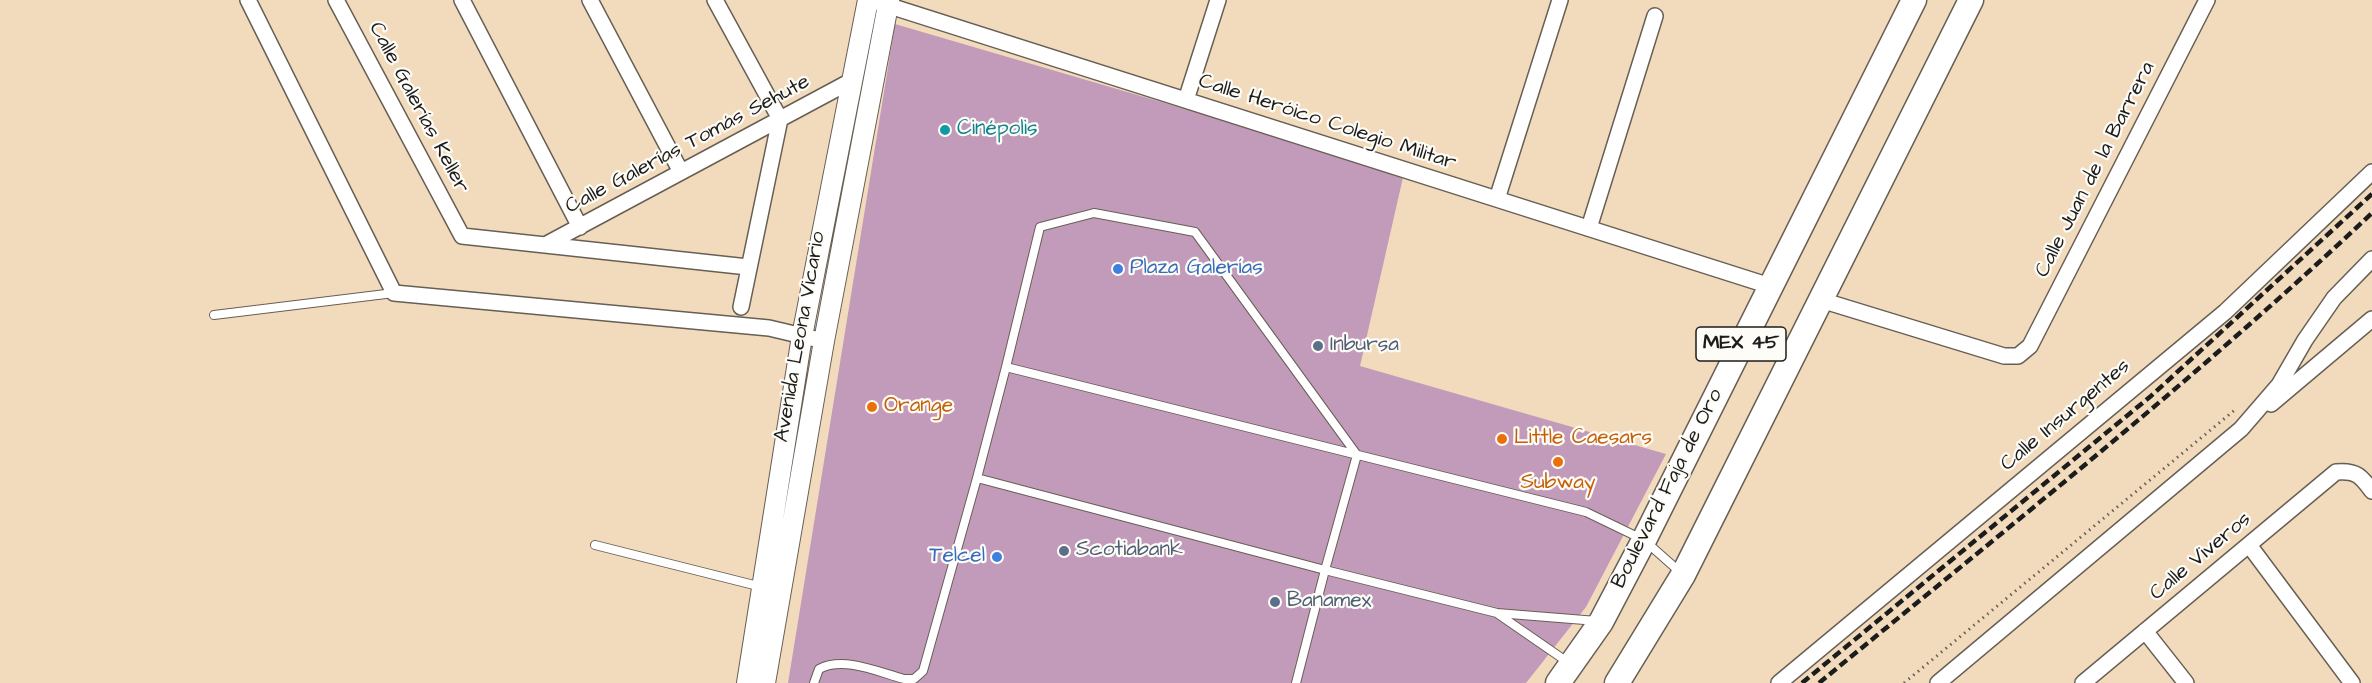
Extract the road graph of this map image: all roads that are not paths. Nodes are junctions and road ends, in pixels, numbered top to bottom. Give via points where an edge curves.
1 (248, 0) edge
2 (336, 0) edge
3 (462, 0) edge
4 (590, 0) edge
5 (715, 0) edge
6 (1218, 0) edge
7 (1560, 0) edge
8 (1914, 0) edge
9 (1971, 0) edge
10 (2207, 0) edge
11 (879, 1) edge
12 (1655, 16) dead end
13 (852, 81) junction
14 (1186, 100) junction
15 (780, 119) junction
16 (681, 172) junction
17 (2372, 172) edge
18 (1497, 199) junction
19 (580, 227) junction
20 (1589, 228) junction
21 (545, 245) junction
22 (2372, 259) edge
23 (748, 267) junction
24 (1770, 286) junction
25 (394, 293) junction
26 (1821, 300) junction
27 (741, 307) dead end
28 (214, 315) dead end
29 (2372, 319) edge
30 (802, 336) junction
31 (824, 341) junction
32 (1006, 367) junction
33 (2241, 429) junction
34 (1357, 455) junction
35 (977, 478) junction
36 (2372, 491) edge
37 (1644, 540) junction
38 (595, 545) dead end
39 (2249, 545) junction
40 (1325, 570) junction
41 (1683, 575) junction
42 (772, 589) junction
43 (1497, 613) junction
44 (1601, 622) junction
45 (2145, 631) junction
46 (1565, 674) edge
47 (747, 683) edge
48 (765, 683) edge
49 (814, 683) edge
50 (1296, 683) edge
51 (1617, 683) edge
52 (1779, 683) edge
53 (1938, 683) edge
54 (2083, 683) edge
55 (2186, 683) edge
56 (2352, 683) edge

1 - 25 street
2 - 21 street, Calle Galerías Keller via 462,236
3 - 19 street
4 - 16 street
5 - 15 street
6 - 14 street
7 - 18 street
8 - 24 main road, Boulevard Faja de Oro / MEX 45
9 - 26 main road, MEX 45
10 - 26 street, Calle Juan de la Barrera via 2030,346 2018,356 2004,356
11 - 13 street, Avenida Leona Vicario
11 - 14 street, Calle Heróico Colegio Militar
11 - 31 street, Avenida Leona Vicario
12 - 20 street
13 - 15 street, Calle Galerías Tomás Sehute
13 - 30 street, Avenida Leona Vicario
14 - 18 street, Calle Heróico Colegio Militar
15 - 16 street, Calle Galerías Tomás Sehute
15 - 23 street
16 - 19 street, Calle Galerías Tomás Sehute
17 - 52 street, Calle Insurgentes via 2225,312
18 - 20 street, Calle Heróico Colegio Militar
19 - 21 street, Calle Galerías Tomás Sehute
20 - 24 street, Calle Heróico Colegio Militar
21 - 23 street
22 - 33 street via 2334,298 2279,385
23 - 27 street
24 - 37 main road, Boulevard Faja de Oro / MEX 45
25 - 28 lane
25 - 30 street via 769,328
26 - 41 main road, MEX 45
29 - 33 street
30 - 31 street
30 - 42 street, Avenida Leona Vicario
31 - 42 street, Avenida Leona Vicario
32 - 34 lane
32 - 34 lane via 1040,227 1094,213 1195,232
32 - 35 lane
33 - 53 street
34 - 37 lane via 1586,512
34 - 40 lane
35 - 40 lane
35 - 49 lane via 922,671 914,679 904,680 843,663 819,669
36 - 39 street, Calle Viveros via 2359,474 2336,472
37 - 41 lane
37 - 44 main road, Boulevard Faja de Oro / MEX 45
38 - 42 lane
39 - 45 street, Calle Viveros
39 - 56 street
40 - 43 lane
40 - 50 lane
41 - 51 main road, MEX 45
42 - 47 street, Avenida Leona Vicario
42 - 48 street, Avenida Leona Vicario
43 - 44 lane
43 - 46 lane
44 - 46 main road, Boulevard Faja de Oro / MEX 45
45 - 54 street, Calle Viveros
45 - 55 street

